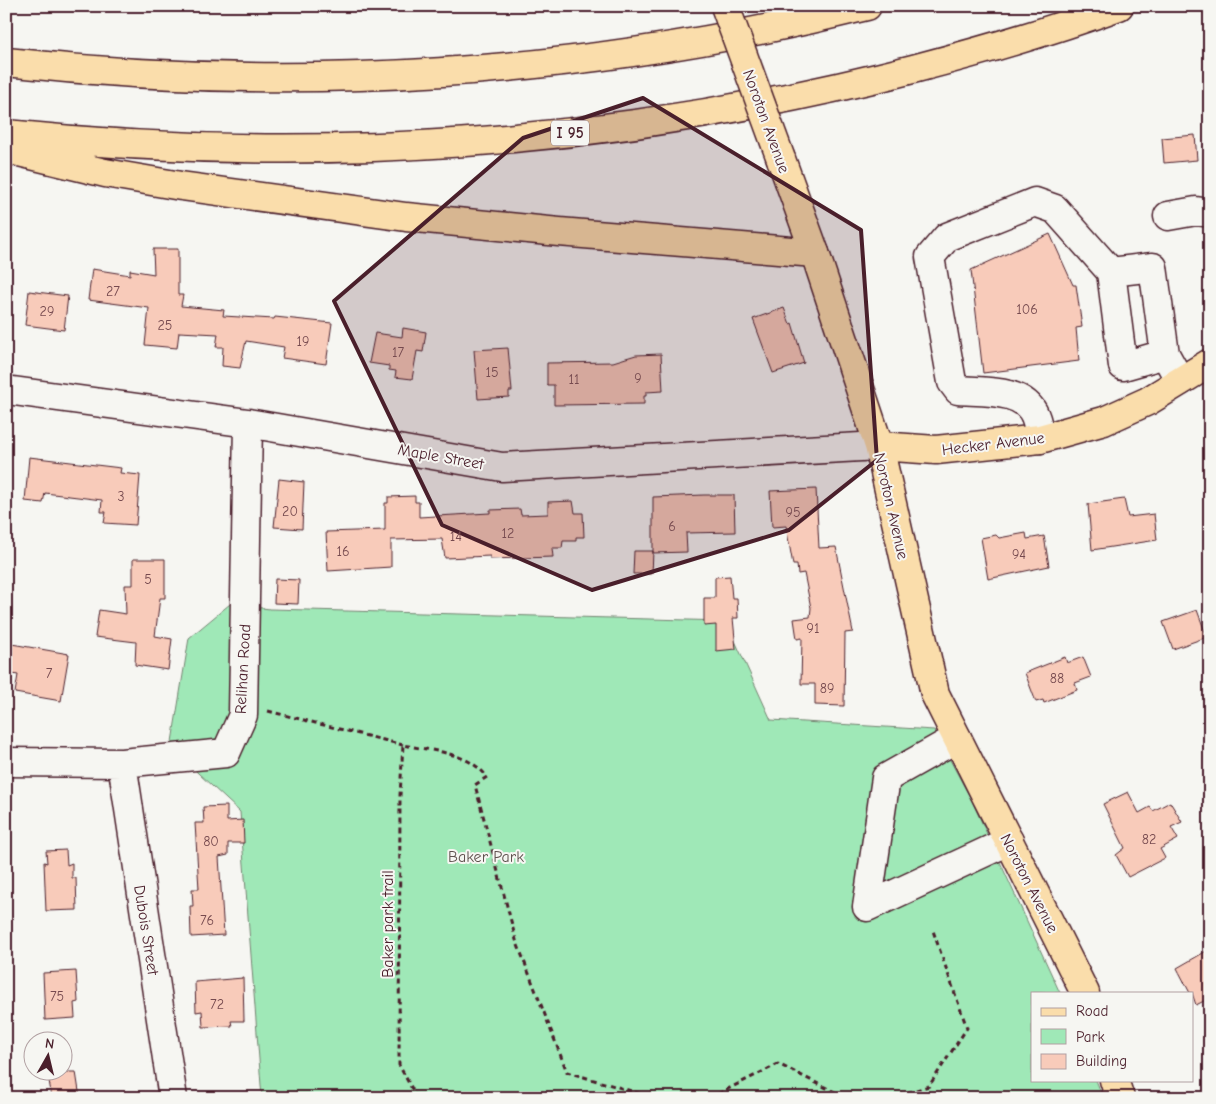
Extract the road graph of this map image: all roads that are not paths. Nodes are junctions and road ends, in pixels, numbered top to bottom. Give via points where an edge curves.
1 (725, 6) edge
2 (867, 6) edge
3 (1119, 6) edge
4 (6, 62) edge
5 (6, 134) edge
6 (6, 149) edge
7 (1210, 213) edge
8 (1168, 216) dead end
9 (816, 253) junction
10 (1111, 272) junction
11 (1164, 354) junction
12 (1210, 363) edge
13 (1180, 381) junction
14 (6, 390) edge
15 (248, 423) junction
16 (1040, 439) junction
17 (879, 446) junction
18 (957, 738) junction
19 (6, 762) edge
20 (122, 763) junction
21 (1009, 841) junction
22 (1084, 992) edge
23 (1115, 1082) edge
24 (173, 1098) edge
25 (1120, 1098) edge

1 - 9 main road, Noroton Avenue, bridge
2 - 4 main road via 652,50 502,68 400,76 224,77 129,73
3 - 5 main road, I 95 via 1019,39 854,84 764,104 587,131 464,143 340,150 160,147
6 - 9 main road via 172,184 406,217
7 - 8 street via 1196,211
9 - 17 main road, Noroton Avenue
10 - 11 street via 1153,267
10 - 11 street via 1123,366
10 - 16 street via 1055,209 1035,202 947,237 930,256 952,382 958,390 1012,395 1026,402 1034,414
11 - 13 street
12 - 13 main road, Hecker Avenue
13 - 16 main road, Hecker Avenue via 1148,401 1104,421
14 - 15 street, Maple Street
15 - 17 street, Maple Street via 502,467
15 - 20 street, Relihan Road via 243,715 226,753
16 - 17 main road, Hecker Avenue via 936,450
17 - 18 main road, Noroton Avenue via 935,694
18 - 21 main road, Noroton Avenue
18 - 21 street via 886,778 866,907
19 - 20 street, Relihan Road
20 - 24 street, Dubois Street
21 - 22 main road, Noroton Avenue
23 - 25 main road

